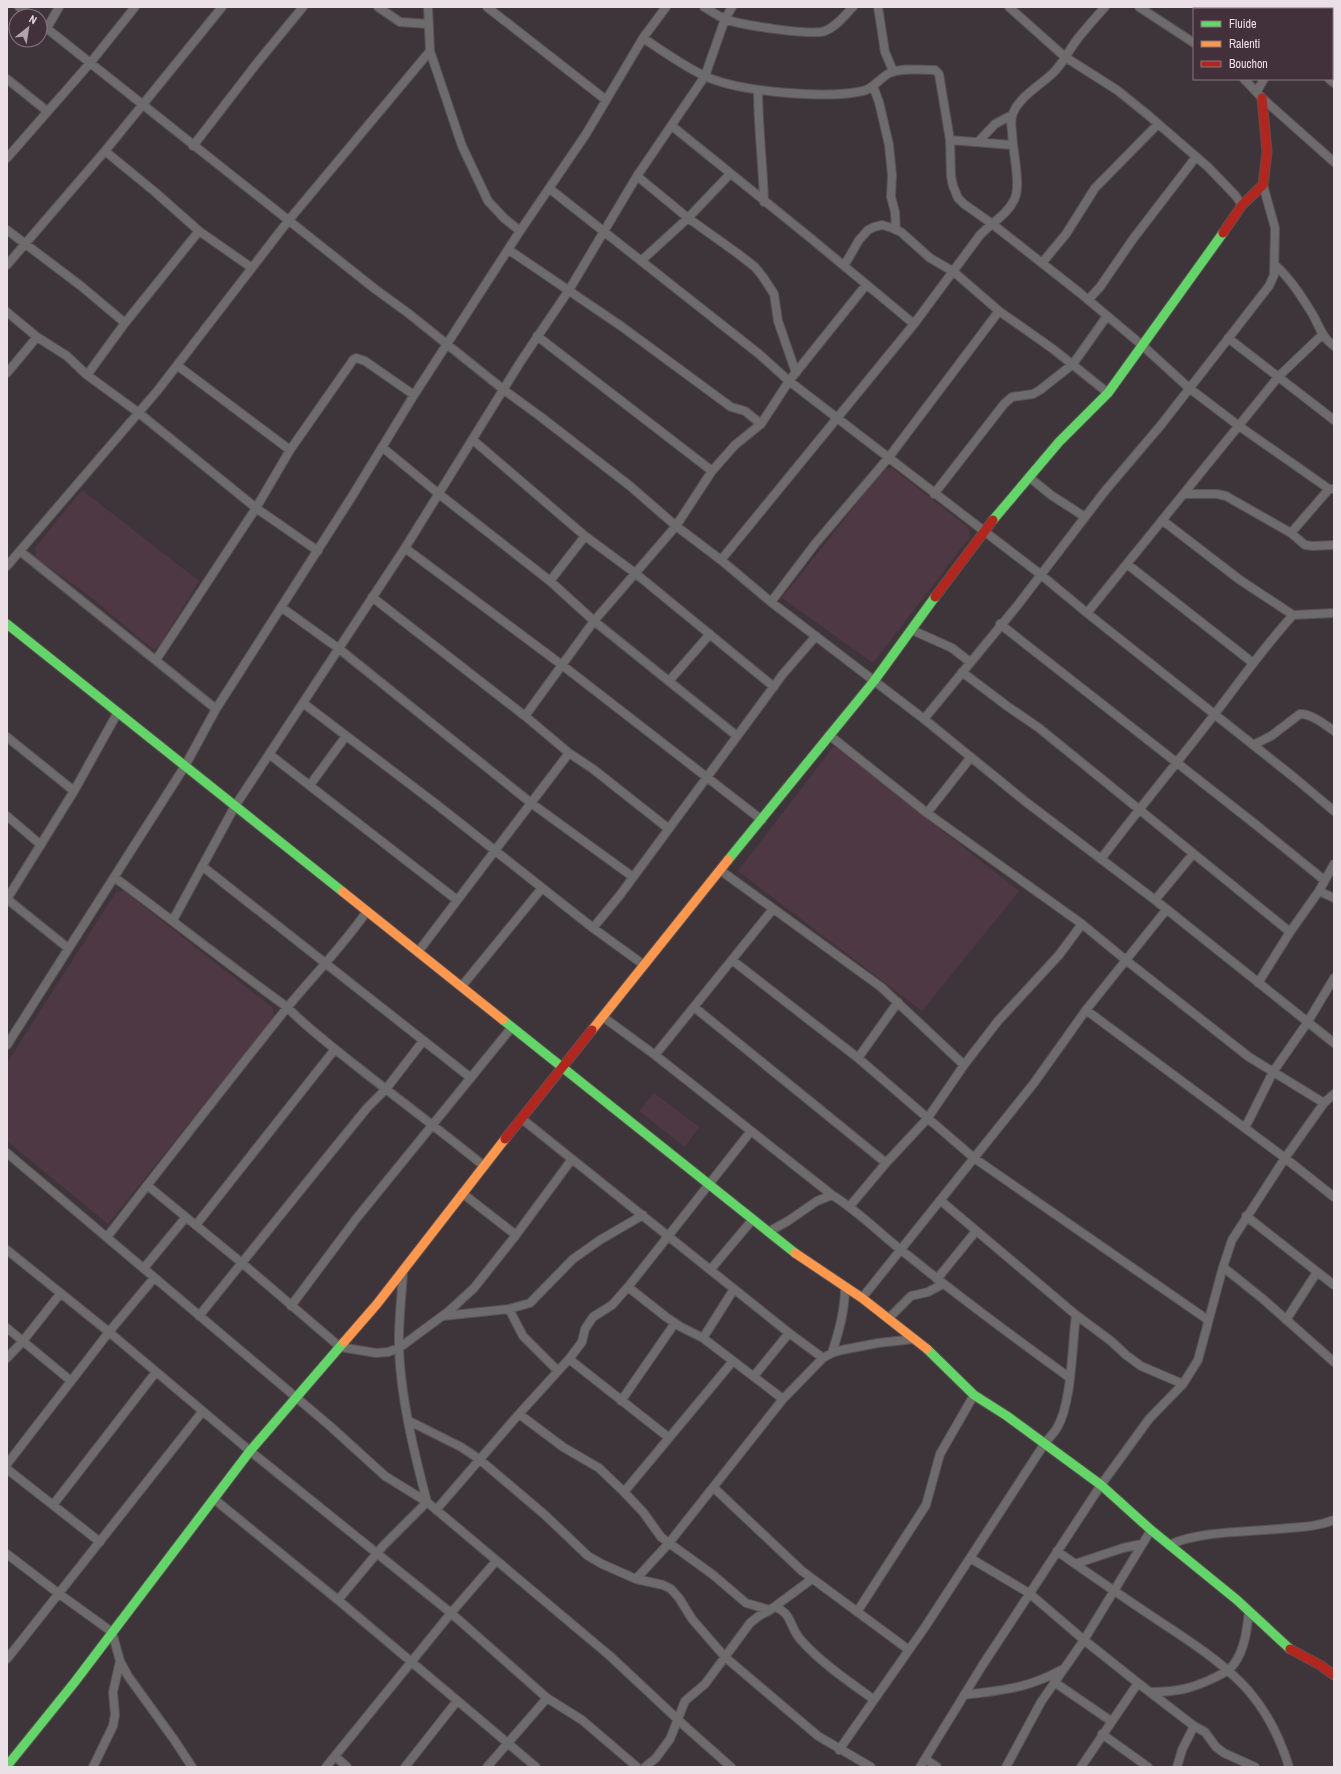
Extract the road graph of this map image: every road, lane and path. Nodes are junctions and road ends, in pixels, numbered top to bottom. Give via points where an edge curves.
1 (59, 7) edge
2 (135, 7) edge
3 (222, 7) edge
4 (303, 7) edge
5 (378, 7) edge
6 (428, 7) edge
7 (487, 7) edge
8 (666, 7) edge
9 (704, 7) edge
10 (732, 7) edge
11 (853, 7) edge
12 (878, 7) edge
13 (1009, 7) edge
14 (1105, 7) edge
15 (1139, 7) edge
16 (725, 19) junction
17 (428, 24) junction
18 (48, 26) edge
19 (48, 29) edge
20 (643, 38) junction
21 (1193, 42) edge
22 (430, 51) junction
23 (1065, 57) junction
24 (91, 62) junction
25 (893, 71) junction
26 (704, 76) junction
27 (7, 79) edge
28 (1245, 80) edge
29 (1264, 80) edge
30 (873, 86) junction
31 (758, 90) junction
32 (1259, 95) junction
33 (606, 100) junction
34 (142, 104) junction
35 (48, 111) junction
36 (1012, 115) junction
37 (1158, 124) junction
38 (672, 126) junction
39 (950, 140) junction
40 (978, 142) junction
41 (1012, 144) junction
42 (193, 146) junction
43 (105, 151) junction
44 (7, 157) edge
45 (1196, 157) junction
46 (1334, 162) edge
47 (730, 174) junction
48 (637, 176) junction
49 (1263, 185) junction
50 (550, 189) junction
51 (764, 202) junction
52 (1242, 205) junction
53 (688, 218) junction
54 (288, 220) junction
55 (991, 223) junction
56 (7, 230) edge
57 (896, 230) junction
58 (199, 231) junction
59 (603, 231) junction
60 (520, 232) junction
61 (24, 244) junction
62 (509, 250) junction
63 (641, 261) junction
64 (1042, 263) junction
65 (7, 265) edge
66 (1275, 265) junction
67 (844, 266) junction
68 (252, 268) junction
69 (954, 272) junction
70 (866, 285) junction
71 (570, 290) junction
72 (1088, 300) junction
73 (999, 311) junction
74 (7, 312) edge
75 (1107, 316) junction
76 (125, 323) junction
77 (914, 324) junction
78 (1322, 335) junction
79 (537, 336) junction
80 (37, 337) junction
81 (1228, 338) junction
82 (448, 343) junction
83 (1143, 346) junction
84 (1334, 346) edge
85 (1073, 364) junction
86 (178, 366) junction
87 (7, 372) edge
88 (796, 373) junction
89 (87, 375) junction
90 (1279, 376) junction
91 (789, 381) junction
92 (1190, 388) junction
93 (504, 390) junction
94 (1108, 393) junction
95 (414, 395) junction
96 (139, 413) junction
97 (838, 417) junction
98 (1334, 420) edge
99 (761, 424) junction
100 (1239, 426) junction
101 (473, 440) junction
102 (382, 448) junction
103 (290, 450) junction
104 (889, 457) junction
105 (712, 471) junction
106 (1029, 477) junction
107 (1332, 489) edge
108 (439, 494) junction
109 (934, 494) junction
110 (1185, 494) junction
111 (256, 508) junction
112 (1085, 517) junction
113 (1162, 520) junction
114 (676, 526) junction
115 (984, 531) junction
116 (1291, 533) junction
117 (586, 536) junction
118 (1334, 545) edge
119 (405, 548) junction
120 (318, 550) junction
121 (20, 551) junction
122 (721, 560) junction
123 (1127, 564) junction
124 (7, 566) edge
125 (635, 572) junction
126 (1040, 574) junction
127 (550, 581) junction
128 (372, 597) junction
129 (771, 602) junction
130 (281, 607) junction
131 (1087, 613) junction
132 (1334, 613) edge
133 (1294, 615) junction
134 (594, 621) junction
135 (7, 624) edge
136 (1000, 624) junction
137 (912, 630) junction
138 (710, 634) junction
139 (816, 636) junction
140 (338, 648) junction
141 (156, 660) junction
142 (970, 662) junction
143 (1253, 663) junction
144 (562, 665) junction
145 (962, 672) junction
146 (669, 681) junction
147 (874, 681) junction
148 (774, 687) junction
149 (303, 703) junction
150 (216, 709) junction
151 (118, 712) junction
152 (1214, 715) junction
153 (525, 716) junction
154 (924, 719) junction
155 (1334, 730) edge
156 (829, 735) junction
157 (346, 736) junction
158 (737, 736) junction
159 (7, 737) edge
160 (1253, 745) junction
161 (569, 753) junction
162 (269, 754) junction
163 (971, 757) junction
164 (1176, 763) junction
165 (185, 766) junction
166 (706, 778) junction
167 (310, 785) junction
168 (74, 791) junction
169 (531, 803) junction
170 (235, 806) junction
171 (1138, 809) junction
172 (1334, 812) edge
173 (927, 813) junction
174 (7, 816) edge
175 (762, 820) junction
176 (669, 829) junction
177 (40, 845) junction
178 (495, 851) junction
179 (1193, 854) junction
180 (1101, 859) junction
181 (1334, 864) edge
182 (202, 866) junction
183 (720, 870) junction
184 (114, 877) junction
185 (633, 877) junction
186 (1324, 880) junction
187 (542, 888) junction
188 (1319, 891) junction
189 (1334, 898) edge
190 (7, 899) edge
191 (457, 900) junction
192 (1155, 900) junction
193 (773, 909) junction
194 (366, 910) junction
195 (1166, 910) junction
196 (173, 920) junction
197 (1082, 924) junction
198 (593, 928) junction
199 (1290, 932) junction
200 (68, 948) junction
201 (418, 952) junction
202 (732, 960) junction
203 (1127, 961) junction
204 (326, 964) junction
205 (644, 965) junction
206 (1334, 978) edge
207 (1258, 983) junction
208 (462, 986) junction
209 (898, 1002) junction
210 (694, 1006) junction
211 (287, 1007) junction
212 (1086, 1010) junction
213 (603, 1017) junction
214 (1307, 1023) junction
215 (512, 1027) junction
216 (423, 1041) junction
217 (1334, 1043) edge
218 (7, 1045) edge
219 (335, 1049) junction
220 (655, 1055) junction
221 (858, 1058) junction
222 (964, 1065) junction
223 (563, 1067) junction
224 (1273, 1072) junction
225 (471, 1078) junction
226 (386, 1089) junction
227 (1334, 1094) edge
228 (1324, 1103) junction
229 (522, 1119) junction
230 (927, 1119) junction
231 (433, 1124) junction
232 (1245, 1128) junction
233 (751, 1131) junction
234 (7, 1153) edge
235 (974, 1158) junction
236 (1285, 1158) junction
237 (572, 1159) junction
238 (886, 1163) junction
239 (484, 1166) junction
240 (709, 1184) junction
241 (148, 1186) junction
242 (462, 1193) junction
243 (832, 1195) junction
244 (1334, 1197) edge
245 (940, 1200) junction
246 (850, 1206) junction
247 (643, 1215) junction
248 (1246, 1216) junction
249 (186, 1217) junction
250 (753, 1219) junction
251 (196, 1225) junction
252 (976, 1231) junction
253 (768, 1232) junction
254 (516, 1235) junction
255 (668, 1236) junction
256 (107, 1237) junction
257 (7, 1250) edge
258 (900, 1250) junction
259 (242, 1263) junction
260 (1223, 1267) junction
261 (144, 1268) junction
262 (403, 1270) junction
263 (711, 1270) junction
264 (1317, 1272) junction
265 (154, 1278) junction
266 (940, 1281) junction
267 (1334, 1285) edge
268 (845, 1286) junction
269 (628, 1287) junction
270 (734, 1289) junction
271 (60, 1294) junction
272 (862, 1298) junction
273 (291, 1306) junction
274 (509, 1309) junction
275 (1076, 1315) junction
276 (199, 1316) junction
277 (443, 1316) junction
278 (888, 1319) junction
279 (1208, 1320) junction
280 (1286, 1320) junction
281 (675, 1323) junction
282 (7, 1328) edge
283 (109, 1332) junction
284 (789, 1333) junction
285 (703, 1338) junction
286 (914, 1339) junction
287 (23, 1341) junction
288 (340, 1347) junction
289 (399, 1348) junction
290 (832, 1353) junction
291 (7, 1358) edge
292 (823, 1358) junction
293 (569, 1359) junction
294 (733, 1361) junction
295 (1334, 1362) edge
296 (558, 1371) junction
297 (156, 1372) junction
298 (754, 1376) junction
299 (1070, 1378) junction
300 (71, 1381) junction
301 (1183, 1384) junction
302 (974, 1395) junction
303 (296, 1398) junction
304 (783, 1399) junction
305 (621, 1400) junction
306 (202, 1412) junction
307 (519, 1414) junction
308 (408, 1421) junction
309 (668, 1438) junction
310 (1045, 1443) junction
311 (250, 1451) junction
312 (479, 1459) junction
313 (7, 1464) edge
314 (7, 1469) edge
315 (1100, 1485) junction
316 (713, 1487) junction
317 (624, 1492) junction
318 (214, 1499) junction
319 (427, 1502) junction
320 (53, 1505) junction
321 (436, 1510) junction
322 (1334, 1520) edge
323 (1151, 1530) junction
324 (100, 1542) junction
325 (669, 1543) junction
326 (1142, 1544) junction
327 (1169, 1546) junction
328 (1056, 1551) junction
329 (7, 1554) edge
330 (377, 1554) junction
331 (970, 1558) junction
332 (496, 1561) junction
333 (1075, 1564) junction
334 (636, 1579) junction
335 (812, 1579) junction
336 (1114, 1590) junction
337 (58, 1593) junction
338 (1029, 1593) junction
339 (338, 1600) junction
340 (772, 1608) junction
341 (1249, 1611) junction
342 (857, 1612) junction
343 (451, 1613) junction
344 (112, 1632) junction
345 (1084, 1640) junction
346 (909, 1650) junction
347 (725, 1657) junction
348 (7, 1659) edge
349 (120, 1661) junction
350 (412, 1662) junction
351 (1063, 1669) junction
352 (1227, 1671) junction
353 (1334, 1675) edge
354 (1054, 1682) junction
355 (1138, 1683) junction
356 (1150, 1692) junction
357 (964, 1695) junction
358 (547, 1698) junction
359 (874, 1699) junction
360 (456, 1701) junction
361 (678, 1720) junction
362 (1111, 1721) junction
363 (1194, 1726) junction
364 (1102, 1734) junction
365 (508, 1742) junction
366 (839, 1750) junction
367 (335, 1756) junction
368 (925, 1759) junction
369 (7, 1766) edge
370 (93, 1767) edge
371 (192, 1767) edge
372 (326, 1767) edge
373 (347, 1767) edge
374 (405, 1767) edge
375 (487, 1767) edge
376 (536, 1767) edge
377 (637, 1767) edge
378 (646, 1767) edge
379 (731, 1767) edge
380 (871, 1767) edge
381 (920, 1767) edge
382 (937, 1767) edge
383 (1006, 1767) edge
384 (1081, 1767) edge
385 (1148, 1767) edge
386 (1177, 1767) edge
387 (1255, 1767) edge
388 (1289, 1767) edge

1 - 18 street
2 - 24 street
3 - 34 street
4 - 42 street
5 - 17 street via 400,22
6 - 17 street
7 - 33 street
8 - 20 street
9 - 16 street
10 - 16 street
11 - 16 street via 834,26 819,32 741,24
12 - 25 street via 885,52
13 - 23 street
14 - 23 street
15 - 21 street
16 - 26 street
17 - 22 street
19 - 24 street
20 - 26 street
20 - 33 street
22 - 54 street
22 - 60 street via 462,146 483,191 494,208
23 - 36 street via 1055,71 1015,107
23 - 37 street via 1117,90
24 - 34 street
24 - 35 street
25 - 30 street
25 - 39 street via 936,70 939,74
26 - 31 street via 726,84
26 - 38 street
27 - 35 street
28 - 32 street
29 - 32 street
30 - 31 street via 864,91 834,94
30 - 57 street via 889,145 891,197
31 - 51 street via 758,128
32 - 46 street
32 - 49 street via 1267,152
33 - 50 street
34 - 42 street
34 - 43 street
35 - 44 street
36 - 40 street via 995,124
36 - 41 street
37 - 45 street
37 - 64 street via 1095,188 1066,234
38 - 47 street
38 - 48 street
39 - 40 street
39 - 55 street via 951,176 958,198
40 - 41 street
41 - 55 street via 1018,181 1016,195 1006,212
42 - 54 street
43 - 58 street
43 - 61 street
45 - 52 street
45 - 72 street
47 - 51 street
47 - 53 street
48 - 53 street
48 - 59 street
49 - 52 street
49 - 66 street via 1275,228
50 - 59 street
50 - 60 street
51 - 67 street
52 - 83 street
53 - 63 street
53 - 88 street via 737,252 764,277 774,294 778,321
54 - 68 street
54 - 82 street via 375,290
55 - 64 street
55 - 69 street
56 - 61 street
57 - 67 street via 882,225 868,230
57 - 69 street via 930,258
58 - 68 street
58 - 76 street
59 - 63 street
59 - 71 street
60 - 62 street
61 - 65 street
61 - 76 street via 81,286
62 - 71 street
62 - 82 street
63 - 91 street via 759,354
64 - 72 street
66 - 78 street via 1313,316
66 - 81 street via 1273,280
67 - 70 street
68 - 86 street
69 - 73 street
69 - 77 street
70 - 77 street
70 - 88 street
71 - 79 street
71 - 99 street via 731,407 745,411
72 - 75 street
73 - 85 street
73 - 104 street
74 - 80 street
75 - 83 street
75 - 85 street
76 - 89 street
77 - 97 street
78 - 84 street
78 - 90 street
79 - 93 street
79 - 105 street
80 - 87 street
80 - 89 street via 67,356
81 - 90 street
81 - 92 street
82 - 93 street
82 - 95 street
83 - 92 street
83 - 94 street
85 - 94 street
85 - 109 street via 1040,390 1033,394 1012,397 1004,404
86 - 96 street
86 - 103 street
88 - 91 street
89 - 96 street
90 - 98 street
90 - 100 street
91 - 97 street
91 - 99 street
92 - 100 street
92 - 112 street
93 - 101 street
93 - 114 street via 630,486
94 - 106 street via 1058,442
95 - 102 street
95 - 103 street via 365,361 356,358
96 - 111 street
96 - 121 street
97 - 104 street
97 - 122 street
99 - 105 street via 735,445
100 - 107 street
100 - 110 street
101 - 108 street
101 - 117 street
102 - 108 street
102 - 120 street
103 - 111 street
104 - 109 street
104 - 129 street via 815,544
105 - 114 street
106 - 112 street
106 - 115 street
107 - 116 street
108 - 119 street
108 - 127 street
109 - 115 street
110 - 113 street
110 - 116 street via 1226,496
111 - 120 street
111 - 141 street
112 - 126 street
113 - 123 street
113 - 133 street via 1240,580
114 - 122 street
114 - 125 street
115 - 126 street
115 - 137 street
116 - 118 street via 1308,546
117 - 125 street
117 - 127 street
119 - 128 street
119 - 144 street
120 - 130 street
121 - 124 street
121 - 141 street
122 - 129 street
123 - 131 street
123 - 143 street
125 - 134 street
125 - 138 street
126 - 131 street
126 - 136 street
127 - 134 street
128 - 140 street
128 - 153 street
129 - 139 street
130 - 140 street
130 - 150 street
131 - 152 street
132 - 133 street
133 - 143 street
134 - 144 street
134 - 146 street
135 - 151 street
136 - 142 street
136 - 164 street
137 - 142 street via 952,648
137 - 147 street
138 - 146 street
138 - 148 street
139 - 147 street
139 - 148 street
140 - 149 street
140 - 169 street
141 - 150 street
142 - 145 street
143 - 152 street
144 - 153 street
144 - 166 street
145 - 154 street
145 - 171 street via 1039,728
146 - 158 street
147 - 154 street
147 - 156 street
148 - 158 street
149 - 157 street
149 - 162 street
150 - 165 street
151 - 165 street
151 - 168 street
152 - 160 street
152 - 164 street
153 - 161 street
154 - 163 street
155 - 160 street via 1314,718 1300,714 1271,736
156 - 173 street
156 - 175 street
157 - 167 street
157 - 178 street
158 - 166 street
159 - 168 street
160 - 172 street
161 - 169 street
161 - 176 street
162 - 167 street
162 - 170 street
163 - 173 street
163 - 180 street
164 - 171 street
164 - 186 street
165 - 170 street
165 - 184 street
166 - 175 street
166 - 176 street
167 - 191 street
168 - 177 street
169 - 178 street
169 - 185 street
170 - 182 street
170 - 194 street
171 - 179 street
171 - 180 street
173 - 197 street
174 - 177 street
175 - 183 street
176 - 185 street
177 - 190 street
178 - 187 street
178 - 191 street
179 - 192 street
179 - 199 street
180 - 192 street
181 - 186 street
182 - 196 street
182 - 204 street
183 - 193 street
183 - 205 street
184 - 196 street
184 - 200 street
185 - 198 street
186 - 188 street
187 - 198 street
187 - 208 street
188 - 189 street
188 - 199 street
190 - 200 street
191 - 201 street
192 - 195 street
193 - 202 street
193 - 209 street via 882,987
194 - 201 street
194 - 204 street
195 - 203 street
195 - 207 street
196 - 211 street via 214,954
197 - 203 street
197 - 222 street via 1059,954 998,1021
198 - 205 street
199 - 207 street
200 - 218 street
201 - 208 street
202 - 210 street
202 - 221 street
203 - 212 street
203 - 224 street via 1243,1052
204 - 211 street
204 - 216 street
205 - 213 street
206 - 214 street
207 - 214 street
208 - 215 street
209 - 221 street
209 - 222 street
210 - 220 street
210 - 238 street
211 - 219 street
211 - 241 street
212 - 232 street
212 - 235 street
213 - 220 street
213 - 223 street
214 - 217 street
214 - 224 street
215 - 223 street
215 - 225 street
216 - 225 street
216 - 226 street
219 - 226 street
219 - 251 street
220 - 233 street
221 - 230 street
222 - 230 street
223 - 229 street
223 - 240 street
224 - 228 street
224 - 232 street
225 - 231 street
226 - 231 street
226 - 259 street via 367,1108
227 - 228 street
228 - 236 street
229 - 237 street
229 - 239 street
230 - 235 street
230 - 238 street
231 - 239 street
231 - 273 street via 356,1219
232 - 236 street
233 - 240 street
233 - 243 street
234 - 256 street
235 - 245 street
235 - 279 street
236 - 244 street
236 - 248 street
237 - 247 street
237 - 254 street
238 - 246 street
239 - 242 street
240 - 250 street
240 - 255 street
241 - 249 street
241 - 256 street
242 - 254 street
242 - 262 street
243 - 246 street
243 - 253 street via 817,1201
245 - 252 street
245 - 258 street
246 - 258 street
247 - 255 street
247 - 274 street via 573,1259 530,1303
248 - 260 street via 1232,1240
248 - 264 street
249 - 251 street
249 - 261 street
250 - 253 street
250 - 263 street
251 - 259 street
252 - 266 street
252 - 275 street
253 - 268 street via 787,1248
254 - 277 street via 474,1288
255 - 263 street
255 - 269 street
256 - 261 street
257 - 271 street
258 - 266 street
258 - 272 street
259 - 273 street
259 - 276 street
260 - 279 street
260 - 280 street
261 - 265 street
262 - 288 street
262 - 289 street
263 - 270 street
264 - 267 street
264 - 280 street
265 - 276 street
265 - 283 street
266 - 278 street via 928,1292 911,1296
266 - 299 street
268 - 272 street
268 - 290 street via 845,1301
269 - 281 street
269 - 293 street via 612,1305 593,1317 585,1329 582,1342
270 - 284 street
270 - 285 street
271 - 283 street
271 - 287 street
272 - 278 street
273 - 288 street
274 - 277 street
274 - 296 street via 523,1336
275 - 299 street
275 - 301 street via 1141,1366
276 - 303 street
277 - 289 street
278 - 286 street
279 - 301 street via 1198,1360
280 - 295 street
281 - 285 street
281 - 305 street
282 - 287 street
283 - 297 street
283 - 300 street
284 - 292 street
284 - 298 street
285 - 294 street
286 - 290 street via 878,1343
286 - 302 street via 933,1353
287 - 291 street
287 - 300 street
288 - 289 street via 376,1353
288 - 303 street
289 - 308 street
290 - 292 street
292 - 304 street
293 - 296 street
293 - 305 street
294 - 298 street
294 - 309 street
296 - 307 street
297 - 306 street
297 - 320 street
298 - 304 street
299 - 310 street via 1064,1410 1057,1428
300 - 313 street
301 - 315 street via 1149,1419
302 - 310 street
302 - 342 street via 940,1454 926,1505
303 - 311 street
303 - 319 street via 385,1476
304 - 316 street
305 - 309 street
306 - 311 street
306 - 324 street
307 - 312 street
307 - 317 street via 562,1447 599,1468
308 - 312 street
308 - 319 street
309 - 317 street
310 - 315 street
310 - 331 street
311 - 318 street
311 - 330 street
312 - 321 street
312 - 334 street via 545,1515 588,1556
314 - 320 street
315 - 323 street
315 - 328 street
316 - 325 street
316 - 335 street
317 - 325 street via 661,1537
318 - 339 street
318 - 344 street
319 - 321 street
319 - 330 street
320 - 324 street
321 - 332 street
322 - 327 street via 1316,1526 1205,1535 1183,1539
323 - 326 street
323 - 327 street
324 - 337 street
325 - 334 street
325 - 340 street via 746,1602
326 - 333 street
326 - 336 street
327 - 341 street
328 - 333 street
328 - 338 street
329 - 337 street
330 - 339 street
330 - 343 street
331 - 338 street
331 - 346 street
332 - 343 street
332 - 361 street via 610,1656
333 - 336 street
334 - 347 street via 671,1589 692,1620
335 - 340 street
335 - 342 street
336 - 345 street
336 - 352 street via 1189,1641
337 - 344 street
337 - 348 street
338 - 345 street
338 - 357 street
339 - 350 street
340 - 347 street via 754,1619
340 - 359 street via 785,1612 796,1634 808,1646
341 - 352 street via 1245,1639 1233,1665
341 - 353 street via 1286,1646
342 - 346 street
343 - 350 street
343 - 358 street
344 - 349 street
344 - 369 street
345 - 351 street
345 - 355 street
346 - 359 street
347 - 361 street via 705,1684 685,1701
347 - 366 street via 818,1736
349 - 370 street via 112,1692 114,1726
349 - 371 street
350 - 360 street
350 - 367 street
351 - 354 street
351 - 357 street via 1022,1687
352 - 356 street via 1190,1688
352 - 388 street via 1251,1694 1265,1713 1284,1748
354 - 362 street
354 - 383 street
355 - 356 street
355 - 362 street
356 - 363 street
357 - 368 street
358 - 365 street
358 - 377 street via 582,1720
359 - 366 street
360 - 365 street
360 - 374 street
361 - 378 street via 664,1749
361 - 379 street
362 - 364 street
363 - 386 street
363 - 387 street via 1208,1735 1224,1753
364 - 384 street
364 - 385 street
365 - 375 street
365 - 376 street
366 - 380 street
367 - 372 street
367 - 373 street
368 - 381 street
368 - 382 street

